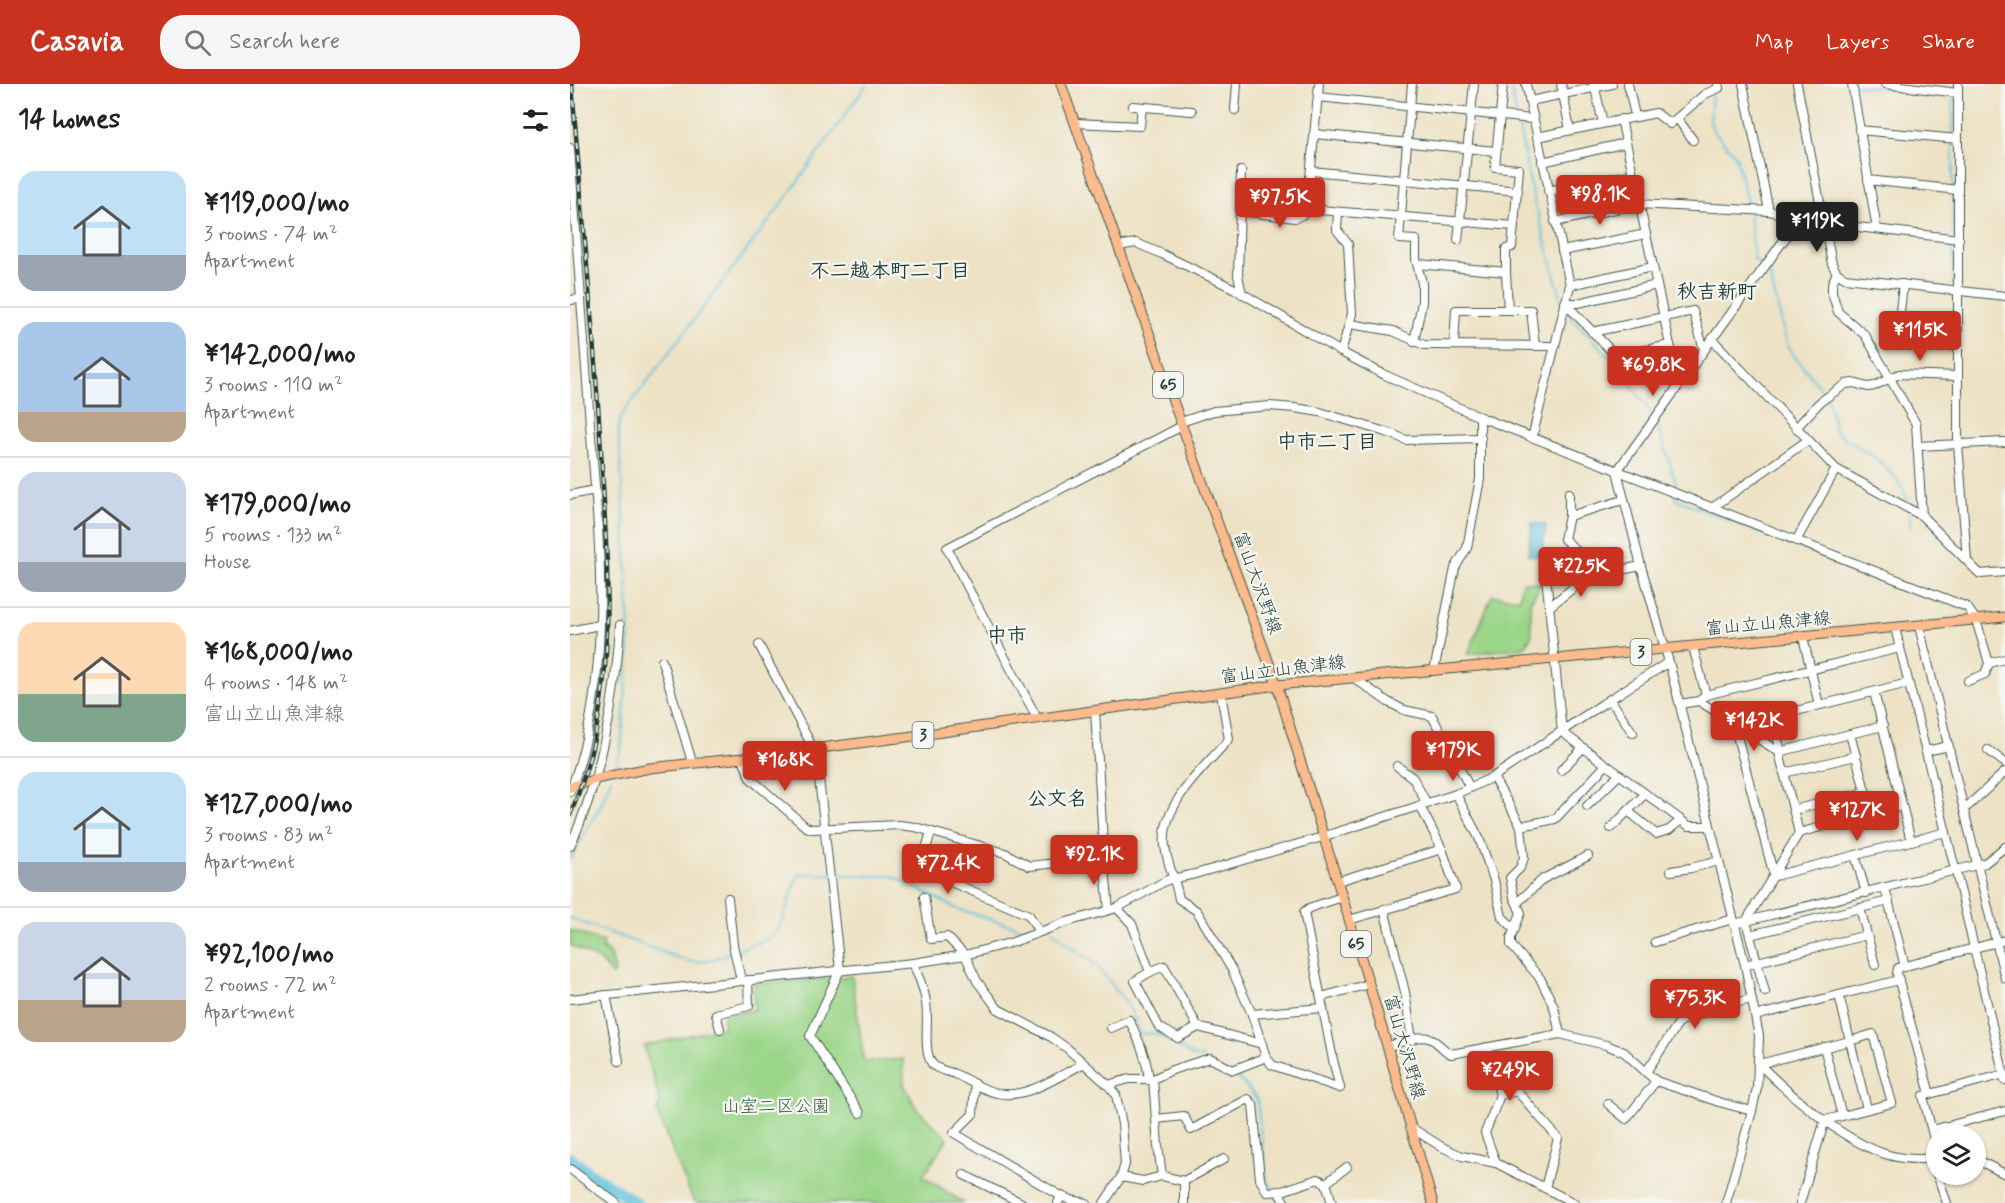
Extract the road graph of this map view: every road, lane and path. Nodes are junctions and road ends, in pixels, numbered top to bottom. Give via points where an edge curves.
1 (1061, 84) edge
2 (1238, 84) edge
3 (1319, 84) edge
4 (1412, 84) edge
5 (1474, 84) edge
6 (1503, 84) edge
7 (1526, 84) edge
8 (1561, 84) edge
9 (1612, 84) edge
10 (1628, 84) edge
11 (1718, 84) edge
12 (1743, 84) edge
13 (1797, 84) edge
14 (1852, 84) edge
15 (1885, 84) edge
16 (1958, 84) edge
17 (1595, 86) edge
18 (1958, 93) junction
19 (1563, 94) junction
20 (1318, 97) junction
21 (1530, 101) junction
22 (1410, 106) junction
23 (1235, 110) dead end
24 (1192, 111) dead end
25 (1471, 113) junction
26 (1500, 115) junction
27 (1635, 116) junction
28 (1677, 118) junction
29 (1532, 119) junction
30 (1621, 119) junction
31 (1075, 123) junction
32 (1603, 123) junction
33 (1570, 130) junction
34 (1859, 130) junction
35 (1314, 134) junction
36 (1537, 137) junction
37 (1958, 139) junction
38 (1693, 140) dead end
39 (1626, 142) junction
40 (1407, 143) junction
41 (570, 148) edge
42 (1468, 149) junction
43 (1496, 151) junction
44 (1542, 162) junction
45 (1241, 171) dead end
46 (1311, 171) junction
47 (1633, 174) junction
48 (1404, 179) junction
49 (1868, 180) junction
50 (1464, 185) junction
51 (1958, 190) junction
52 (1518, 191) junction
53 (1548, 191) junction
54 (572, 193) edge
55 (1640, 204) junction
56 (1307, 209) junction
57 (1240, 211) junction
58 (1769, 211) junction
59 (1338, 212) junction
60 (1400, 216) junction
61 (1795, 218) junction
62 (1460, 222) junction
63 (1556, 222) junction
64 (1824, 223) junction
65 (1514, 226) junction
66 (1877, 229) junction
67 (1646, 234) junction
68 (1959, 238) junction
69 (1458, 240) dead end
70 (1119, 246) junction
71 (1562, 251) junction
72 (1418, 264) junction
73 (1653, 267) junction
74 (1506, 272) junction
75 (1837, 273) junction
76 (1904, 284) junction
77 (1570, 285) junction
78 (1657, 285) junction
79 (1957, 290) junction
80 (1242, 294) junction
81 (2005, 297) edge
82 (581, 299) junction
83 (570, 300) edge
84 (1565, 303) junction
85 (1508, 310) junction
86 (1664, 317) junction
87 (1350, 324) junction
88 (1592, 332) junction
89 (1957, 336) junction
90 (1712, 339) junction
91 (1414, 342) junction
92 (1454, 345) junction
93 (1670, 345) junction
94 (1535, 346) junction
95 (1554, 346) junction
96 (1704, 350) junction
97 (1341, 352) junction
98 (1958, 376) junction
99 (1890, 378) junction
100 (1681, 380) junction
101 (1480, 417) junction
102 (1182, 424) junction
103 (1796, 428) junction
104 (1481, 438) junction
105 (1532, 438) junction
106 (1808, 440) junction
107 (2005, 442) edge
108 (1958, 444) junction
109 (1917, 446) junction
110 (1836, 469) junction
111 (1617, 471) junction
112 (595, 490) junction
113 (1569, 493) dead end
114 (570, 495) edge
115 (1623, 500) junction
116 (1712, 507) junction
117 (1569, 516) junction
118 (1922, 516) junction
119 (1796, 541) junction
120 (1967, 560) junction
121 (1545, 566) dead end
122 (1641, 566) junction
123 (1596, 570) junction
124 (2005, 572) edge
125 (1549, 607) junction
126 (2005, 617) edge
127 (1976, 620) junction
128 (599, 625) junction
129 (620, 625) dead end
130 (1919, 626) junction
131 (1895, 628) junction
132 (570, 631) edge
133 (1803, 637) junction
134 (759, 645) dead end
135 (1693, 647) junction
136 (1900, 648) junction
137 (1666, 650) junction
138 (2005, 659) edge
139 (1555, 660) junction
140 (662, 661) dead end
141 (1670, 662) junction
142 (1989, 663) junction
143 (1810, 668) junction
144 (1434, 671) junction
145 (1354, 678) junction
146 (1968, 681) dead end
147 (1908, 683) junction
148 (1277, 685) junction
149 (1874, 692) junction
150 (1221, 694) junction
151 (1706, 695) junction
152 (1610, 699) junction
153 (1699, 701) junction
154 (1680, 704) junction
155 (1819, 705) junction
156 (1095, 711) junction
157 (1772, 717) junction
158 (1037, 718) junction
159 (1882, 726) junction
160 (1742, 730) junction
161 (1562, 732) junction
162 (1633, 733) dead end
163 (1850, 734) junction
164 (1948, 746) junction
165 (813, 748) junction
166 (1583, 748) junction
167 (1988, 750) dead end
168 (1926, 751) junction
169 (1779, 752) junction
170 (1856, 756) junction
171 (743, 758) junction
172 (692, 762) junction
173 (2005, 763) edge
174 (1606, 765) junction
175 (1397, 766) dead end
176 (1561, 770) dead end
177 (2005, 772) edge
178 (1784, 773) junction
179 (1619, 774) junction
180 (1493, 777) junction
181 (593, 780) junction
182 (1470, 788) junction
183 (571, 789) edge
184 (1866, 792) junction
185 (1456, 794) junction
186 (1646, 794) junction
187 (1424, 805) junction
188 (1587, 806) dead end
189 (1902, 806) junction
190 (1964, 808) junction
191 (1793, 810) junction
192 (1628, 811) junction
193 (1871, 813) junction
194 (1681, 820) junction
195 (1521, 826) junction
196 (1710, 826) junction
197 (1611, 828) dead end
198 (826, 830) junction
199 (931, 832) junction
200 (1946, 832) junction
201 (1799, 833) junction
202 (1324, 836) junction
203 (1911, 841) junction
204 (570, 846) edge
205 (2005, 847) edge
206 (1442, 849) junction
207 (1856, 855) junction
208 (1588, 856) dead end
209 (1104, 858) junction
210 (1719, 861) junction
211 (1977, 865) junction
212 (1671, 871) dead end
213 (1956, 871) junction
214 (1774, 876) junction
215 (1175, 879) junction
216 (1338, 882) junction
217 (1885, 888) junction
218 (1866, 894) junction
219 (924, 897) dead end
220 (1342, 897) junction
221 (728, 898) dead end
222 (1889, 901) junction
223 (1517, 903) junction
224 (1860, 908) junction
225 (1113, 909) junction
226 (1384, 909) junction
227 (1349, 920) junction
228 (1746, 921) junction
229 (1734, 922) junction
230 (1515, 929) junction
231 (1039, 932) junction
232 (1750, 935) junction
233 (1867, 935) junction
234 (2005, 940) edge
235 (1655, 942) dead end
236 (1996, 942) junction
237 (1974, 948) junction
238 (965, 955) junction
239 (1757, 962) junction
240 (913, 963) junction
241 (1745, 965) junction
242 (1875, 965) dead end
243 (1905, 967) junction
244 (840, 970) junction
245 (1150, 972) junction
246 (2005, 978) edge
247 (745, 980) junction
248 (1899, 980) junction
249 (1369, 984) junction
250 (1765, 992) dead end
251 (606, 995) junction
252 (1839, 995) junction
253 (1321, 997) junction
254 (570, 999) edge
255 (1751, 999) junction
256 (1323, 1008) junction
257 (1252, 1014) junction
258 (1755, 1016) junction
259 (1198, 1026) junction
260 (1111, 1028) dead end
261 (720, 1029) dead end
262 (1560, 1034) junction
263 (1412, 1040) junction
264 (1850, 1041) junction
265 (1262, 1044) junction
266 (1387, 1047) junction
267 (1487, 1047) junction
268 (1824, 1047) junction
269 (1266, 1057) junction
270 (619, 1061) dead end
271 (1083, 1064) junction
272 (1759, 1064) junction
273 (1646, 1072) junction
274 (2005, 1076) edge
275 (1151, 1080) junction
276 (1656, 1081) junction
277 (975, 1084) junction
278 (1108, 1084) junction
279 (1930, 1094) junction
280 (1500, 1095) junction
281 (1608, 1104) dead end
282 (1867, 1109) junction
283 (1752, 1111) junction
284 (2005, 1111) edge
285 (860, 1113) dead end
286 (1842, 1116) junction
287 (1156, 1119) junction
288 (1825, 1120) junction
289 (1931, 1125) edge
290 (1951, 1125) edge
291 (1410, 1127) junction
292 (1224, 1159) dead end
293 (1926, 1160) edge
294 (1496, 1163) junction
295 (1986, 1164) edge
296 (1347, 1167) dead end
297 (570, 1169) edge
298 (2005, 1174) edge
299 (964, 1175) dead end
300 (1162, 1176) junction
301 (1121, 1177) junction
302 (1184, 1181) junction
303 (1326, 1183) junction
304 (1941, 1185) edge
305 (1545, 1188) junction
306 (1278, 1191) junction
307 (1059, 1200) edge
308 (616, 1203) edge
309 (1023, 1203) edge
310 (1086, 1203) edge
311 (1104, 1203) edge
312 (1184, 1203) edge
313 (1285, 1203) edge
314 (1332, 1203) edge
315 (1433, 1203) edge
316 (1574, 1203) edge
317 (1726, 1203) edge
318 (1800, 1203) edge
319 (1947, 1203) edge

1 - 31 main road, 富山大沢野線 / 65
2 - 23 street
3 - 20 street
4 - 22 street
5 - 25 street
6 - 26 street
7 - 21 street
8 - 19 street
9 - 17 street
10 - 27 street
11 - 28 street via 1719,88 1705,94
12 - 58 street
13 - 64 street
14 - 34 street
15 - 18 street
16 - 18 street
17 - 19 street
17 - 32 street
18 - 37 street
19 - 21 street
19 - 33 street
20 - 22 street
20 - 35 street
21 - 29 street
22 - 25 street
22 - 40 street
24 - 31 street via 1137,106 1140,126
25 - 26 street
25 - 42 street
26 - 29 street
26 - 43 street
27 - 28 street via 1656,113 1671,124
27 - 30 street
28 - 38 street
29 - 36 street
30 - 32 street
30 - 39 street
31 - 70 main road, 富山大沢野線 / 65
32 - 33 street
33 - 36 street
34 - 37 street
34 - 49 street
35 - 40 street
35 - 46 street
36 - 44 street
37 - 51 street
39 - 44 street
39 - 47 street
40 - 42 street
40 - 48 street
41 - 54 street
42 - 43 street
42 - 50 street
43 - 52 street via 1495,167 1519,169
44 - 53 street
45 - 57 street
46 - 48 street
46 - 56 street
47 - 53 street
47 - 55 street
48 - 50 street
48 - 60 street
49 - 51 street
49 - 66 street
50 - 52 street
50 - 62 street
51 - 68 street
52 - 65 street
53 - 63 street
54 - 82 street
55 - 58 street
55 - 63 street
55 - 67 street
56 - 57 street via 1295,218
56 - 59 street
57 - 80 street via 1238,275
58 - 61 street
59 - 60 street
59 - 87 street via 1337,230 1348,244
60 - 62 street
60 - 72 street via 1398,238 1416,240
61 - 64 street
61 - 90 street via 1789,233
62 - 65 street
62 - 69 street
63 - 71 street
64 - 66 street
64 - 75 street
65 - 74 street via 1512,247 1506,249
66 - 68 street
67 - 71 street
67 - 73 street
68 - 79 street
70 - 80 street via 1136,243
70 - 102 main road, 富山大沢野線 / 65
71 - 77 street
72 - 74 street
72 - 91 street via 1422,302
73 - 77 street
73 - 78 street
74 - 85 street
75 - 76 street via 1845,278
75 - 99 street via 1832,292 1838,312 1865,335
76 - 79 street
76 - 89 street via 1899,330
77 - 84 street
78 - 84 street
78 - 86 street
79 - 81 street
79 - 89 street
80 - 97 street
82 - 83 street
82 - 112 street
84 - 88 street
84 - 95 street
85 - 92 street via 1456,310
85 - 94 street via 1531,310
86 - 88 street
86 - 93 street
86 - 96 street via 1693,311
87 - 91 street via 1393,330
87 - 97 street
88 - 93 street via 1616,356
89 - 98 street
90 - 96 street
90 - 103 street
91 - 92 street
92 - 94 street
93 - 100 street
94 - 95 street
95 - 105 street
96 - 100 street
97 - 101 street
98 - 99 street via 1899,374
98 - 108 street
99 - 103 street via 1868,387 1846,384 1820,402
99 - 109 street via 1916,424
100 - 111 street
101 - 104 street
101 - 105 street
102 - 104 street via 1214,411 1270,406 1320,412 1406,440
102 - 148 main road, 富山大沢野線 / 65
102 - 158 street via 947,548
103 - 106 street
104 - 144 street via 1480,479 1467,548 1455,568
105 - 111 street
106 - 110 street
106 - 116 street
107 - 108 street
108 - 109 street
108 - 120 street
109 - 118 street
110 - 118 street
110 - 119 street
111 - 115 street
111 - 116 street
112 - 114 street
112 - 128 street via 602,584
113 - 117 street
115 - 117 street
115 - 122 street
116 - 119 street
117 - 123 street via 1564,539
118 - 120 street
119 - 127 street via 1966,607
120 - 124 street via 1980,574
121 - 125 street
122 - 123 street via 1600,574
122 - 137 street
123 - 125 street
125 - 139 street
126 - 127 main road, 富山立山魚津線 / 3
127 - 130 main road, 富山立山魚津線 / 3
127 - 142 street
128 - 132 street
128 - 183 street via 588,733
129 - 181 street via 617,670
130 - 131 main road, 富山立山魚津線 / 3
130 - 164 street
131 - 133 main road, 富山立山魚津線 / 3
131 - 136 street
133 - 135 main road, 富山立山魚津線 / 3
133 - 143 street
134 - 165 street
135 - 137 main road, 富山立山魚津線 / 3
135 - 151 street
136 - 143 street
136 - 147 street
137 - 139 main road, 富山立山魚津線 / 3
137 - 141 street
138 - 142 street
139 - 144 main road, 富山立山魚津線 / 3
139 - 161 street
140 - 172 street
141 - 152 street
141 - 154 street
142 - 146 street via 1985,674
143 - 151 street
143 - 155 street
144 - 145 main road, 富山立山魚津線 / 3
145 - 148 main road, 富山立山魚津線 / 3
145 - 182 street via 1404,710 1432,716
147 - 149 street
147 - 168 street
148 - 150 main road, 富山立山魚津線 / 3
148 - 202 main road, 富山大沢野線 / 65
149 - 155 street
149 - 159 street
150 - 156 main road, 富山立山魚津線 / 3
150 - 215 street via 1229,739 1176,801 1166,822 1164,845
151 - 153 street
152 - 161 street
152 - 162 street
153 - 154 street
153 - 160 street
154 - 196 street
155 - 157 street
156 - 158 main road, 富山立山魚津線 / 3
156 - 209 street
157 - 160 street via 1745,724
157 - 169 street
158 - 165 main road, 富山立山魚津線 / 3
159 - 163 street
159 - 189 street
160 - 169 street
160 - 214 street via 1737,736
161 - 166 street
161 - 180 street
163 - 169 street
163 - 170 street
164 - 168 street
164 - 190 street
165 - 171 main road, 富山立山魚津線 / 3
165 - 198 street
166 - 174 street
166 - 176 street
167 - 173 street
168 - 200 street
169 - 178 street
170 - 178 street
170 - 184 street
171 - 172 main road, 富山立山魚津線 / 3
171 - 198 street via 750,778 806,827
172 - 181 main road, 富山立山魚津線 / 3
174 - 179 street
174 - 195 street via 1555,819
175 - 187 street via 1413,778
177 - 190 street
178 - 191 street
179 - 186 street
179 - 188 street
180 - 182 street
180 - 195 street
181 - 183 main road, 富山立山魚津線 / 3
181 - 204 street
182 - 185 street
184 - 191 street
184 - 193 street
185 - 187 street
185 - 230 street via 1479,838 1502,917
186 - 192 street
186 - 194 street
187 - 202 street
187 - 206 street
189 - 193 street
189 - 203 street
190 - 211 street
191 - 201 street
192 - 194 street via 1656,834
192 - 197 street
193 - 201 street
194 - 196 street via 1689,826
195 - 223 street via 1524,858 1510,878
196 - 210 street
198 - 199 street via 898,825
198 - 244 street
199 - 209 street via 1005,854 1029,866
199 - 231 street via 920,869 1029,915
200 - 203 street
200 - 213 street
201 - 214 street
202 - 215 street
202 - 216 main road, 富山大沢野線 / 65
203 - 207 street
205 - 211 street
206 - 216 street
206 - 226 street via 1456,890
207 - 214 street
207 - 218 street
208 - 223 street via 1543,879
209 - 225 street
210 - 212 street
210 - 229 street
211 - 213 street
211 - 236 street
213 - 217 street
213 - 237 street
214 - 228 street
215 - 225 street
215 - 257 street via 1179,899 1197,911 1232,970
216 - 220 main road, 富山大沢野線 / 65
217 - 218 street
217 - 222 street
218 - 228 street
219 - 238 street via 931,939 947,937
220 - 227 main road, 富山大沢野線 / 65
220 - 253 street via 1304,912
221 - 247 street via 733,945
222 - 224 street
222 - 243 street
223 - 230 street via 1521,913
224 - 232 street
224 - 233 street
225 - 231 street
225 - 245 street via 1132,924
226 - 227 street
226 - 263 street via 1405,992
227 - 249 main road, 富山大沢野線 / 65
228 - 229 street
228 - 232 street
229 - 235 street
229 - 241 street
230 - 262 street via 1511,945 1540,978 1554,1007
231 - 238 street
232 - 239 street
233 - 239 street
233 - 242 street
234 - 236 street
236 - 237 street
236 - 246 street
237 - 243 street
237 - 274 street
238 - 240 street
238 - 271 street via 977,981 998,1009 1052,1037
239 - 241 street
239 - 250 street
240 - 244 street
240 - 277 street via 926,999 931,1063
241 - 255 street
243 - 248 street via 1898,968
244 - 247 street
244 - 285 street via 810,1036
245 - 259 street via 1164,966
245 - 259 street via 1135,981 1159,1027 1178,1038
247 - 251 street
247 - 261 street via 749,1006 716,1014
248 - 252 street
248 - 279 street
249 - 253 street
249 - 266 main road, 富山大沢野線 / 65
251 - 254 street
251 - 270 street
252 - 258 street
252 - 264 street
253 - 256 street
255 - 258 street
255 - 273 street via 1680,1021
256 - 257 street
256 - 269 street via 1340,1088 1272,1065
257 - 265 street
258 - 272 street
259 - 265 street
260 - 275 street via 1129,1020
262 - 267 street
262 - 273 street via 1624,1052
263 - 266 street
263 - 267 street via 1434,1040 1451,1054
264 - 268 street
264 - 282 street
264 - 282 street via 1873,1034 1892,1103
265 - 269 street
266 - 291 main road, 富山大沢野線 / 65
267 - 280 street
268 - 272 street
268 - 286 street
269 - 275 street via 1233,1070 1210,1058
271 - 277 street via 1013,1094 999,1094
271 - 278 street
272 - 283 street
272 - 288 street
273 - 276 street
274 - 279 street
275 - 278 street via 1129,1079
275 - 287 street
276 - 281 street via 1626,1119
276 - 283 street
277 - 307 street via 973,1114 954,1133
278 - 301 street via 1116,1095 1122,1124 1125,1164
279 - 289 street via 1923,1096
280 - 294 street via 1485,1133
280 - 305 street via 1517,1091 1558,1138
282 - 286 street
283 - 317 street
284 - 290 street
286 - 288 street
287 - 300 street
287 - 306 street via 1184,1116 1191,1130 1248,1099 1253,1104 1260,1179 1267,1192
288 - 293 street via 1882,1153
288 - 318 street
291 - 294 street via 1442,1148
291 - 315 main road, 富山大沢野線 / 65
292 - 302 street
294 - 305 street
295 - 298 street
296 - 303 street
297 - 308 street
299 - 309 street
300 - 301 street via 1143,1181
300 - 302 street
301 - 311 street
302 - 312 street
303 - 306 street via 1318,1179
303 - 314 street
304 - 319 street
305 - 316 street
306 - 313 street
307 - 310 street

